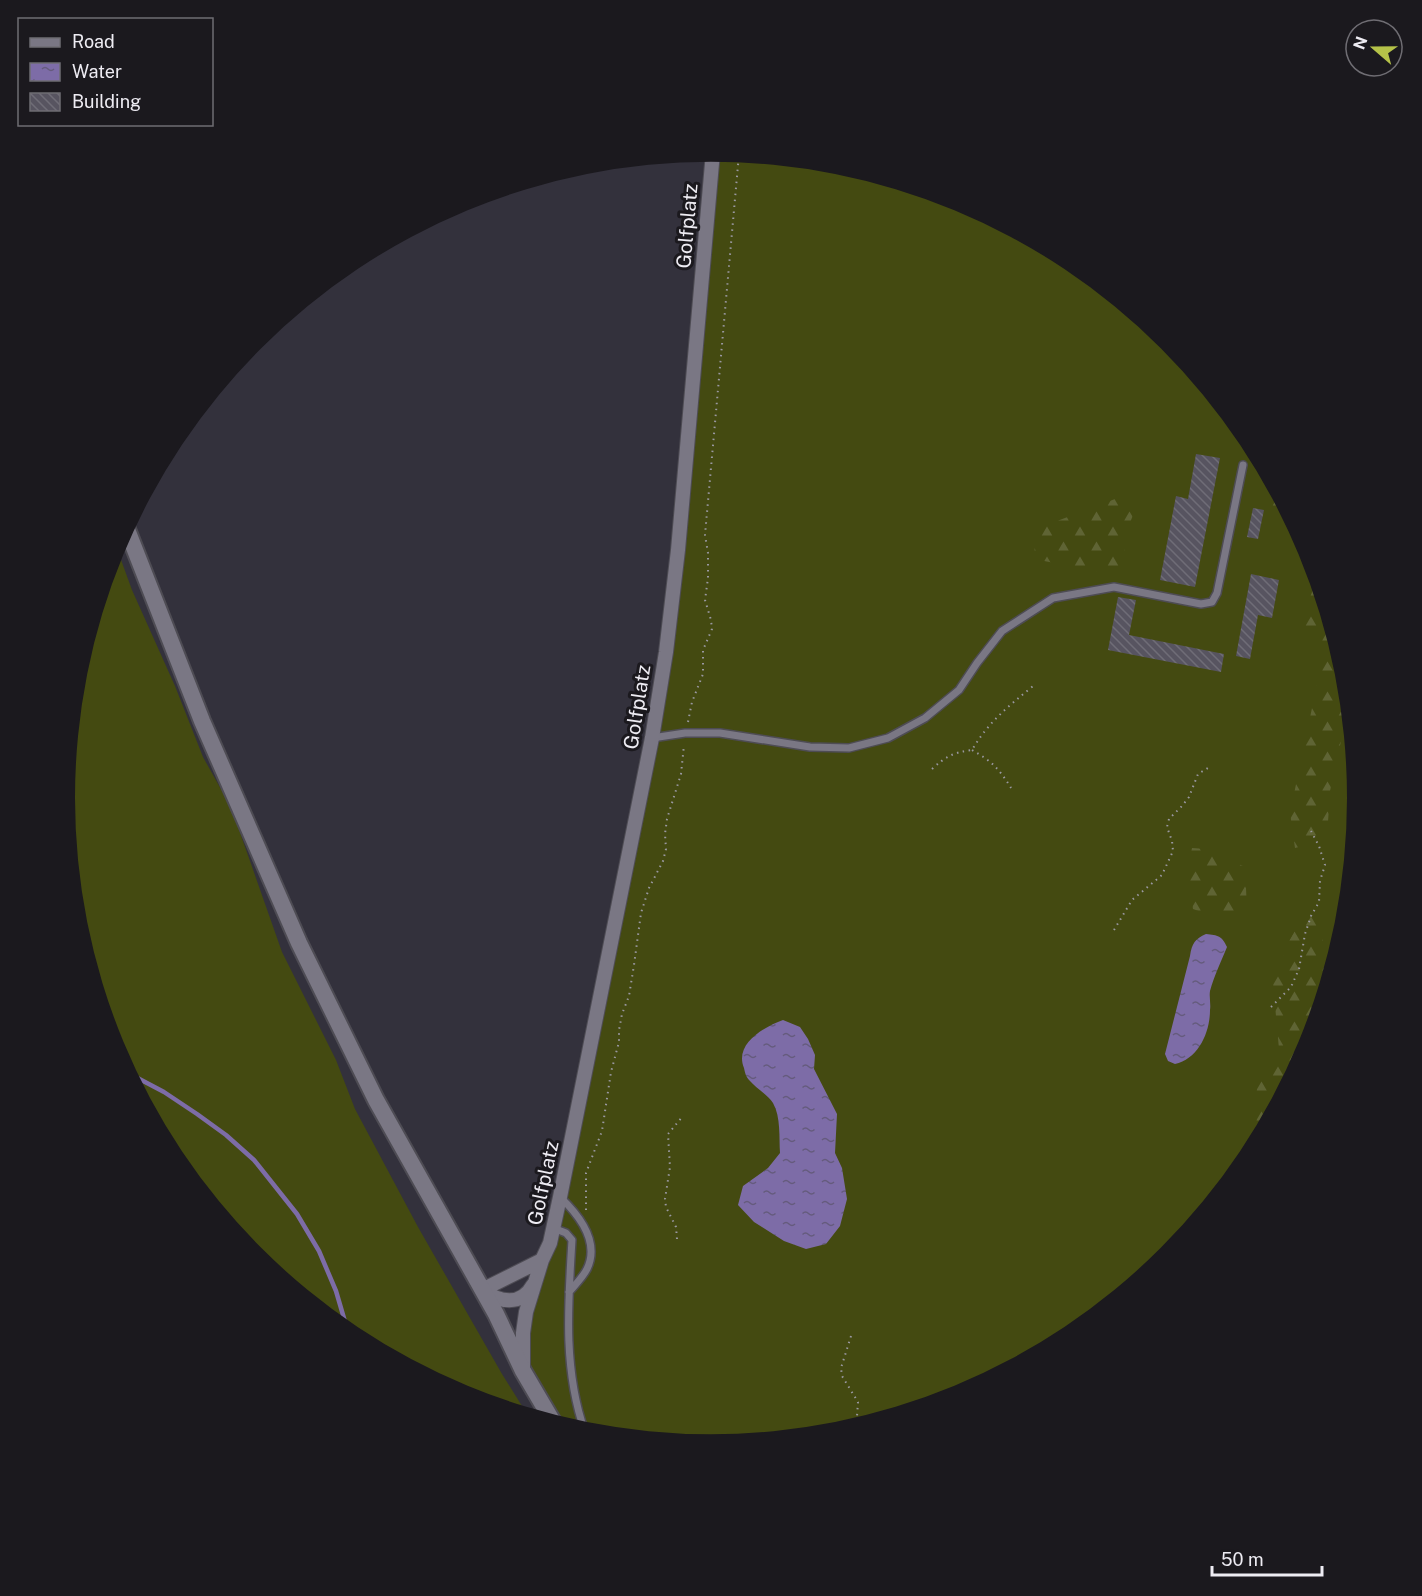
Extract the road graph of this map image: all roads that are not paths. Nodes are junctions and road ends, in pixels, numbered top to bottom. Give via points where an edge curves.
1 (712, 162) edge
2 (1243, 465) dead end
3 (131, 539) edge
4 (652, 738) junction
5 (560, 1197) junction
6 (553, 1228) junction
7 (542, 1260) junction
8 (536, 1280) junction
9 (482, 1290) junction
10 (569, 1292) junction
11 (523, 1371) junction
12 (547, 1412) edge
13 (581, 1421) edge

1 - 4 street, Golfplatz via 678,550
2 - 4 lane via 1212,602 1202,604 1114,587 1053,598 1002,631 959,690 925,718 888,738 849,748 810,747 720,733
3 - 9 street via 202,721 299,943 376,1100
4 - 5 street, Golfplatz
5 - 6 street, Golfplatz
5 - 10 lane via 585,1228 591,1249 587,1268
6 - 7 street, Golfplatz
6 - 10 lane via 572,1240
7 - 8 street, Golfplatz
7 - 9 street
8 - 9 street via 531,1290 513,1300 497,1299
8 - 11 street, Golfplatz via 523,1333
9 - 11 street
10 - 13 lane via 569,1359
11 - 12 street

